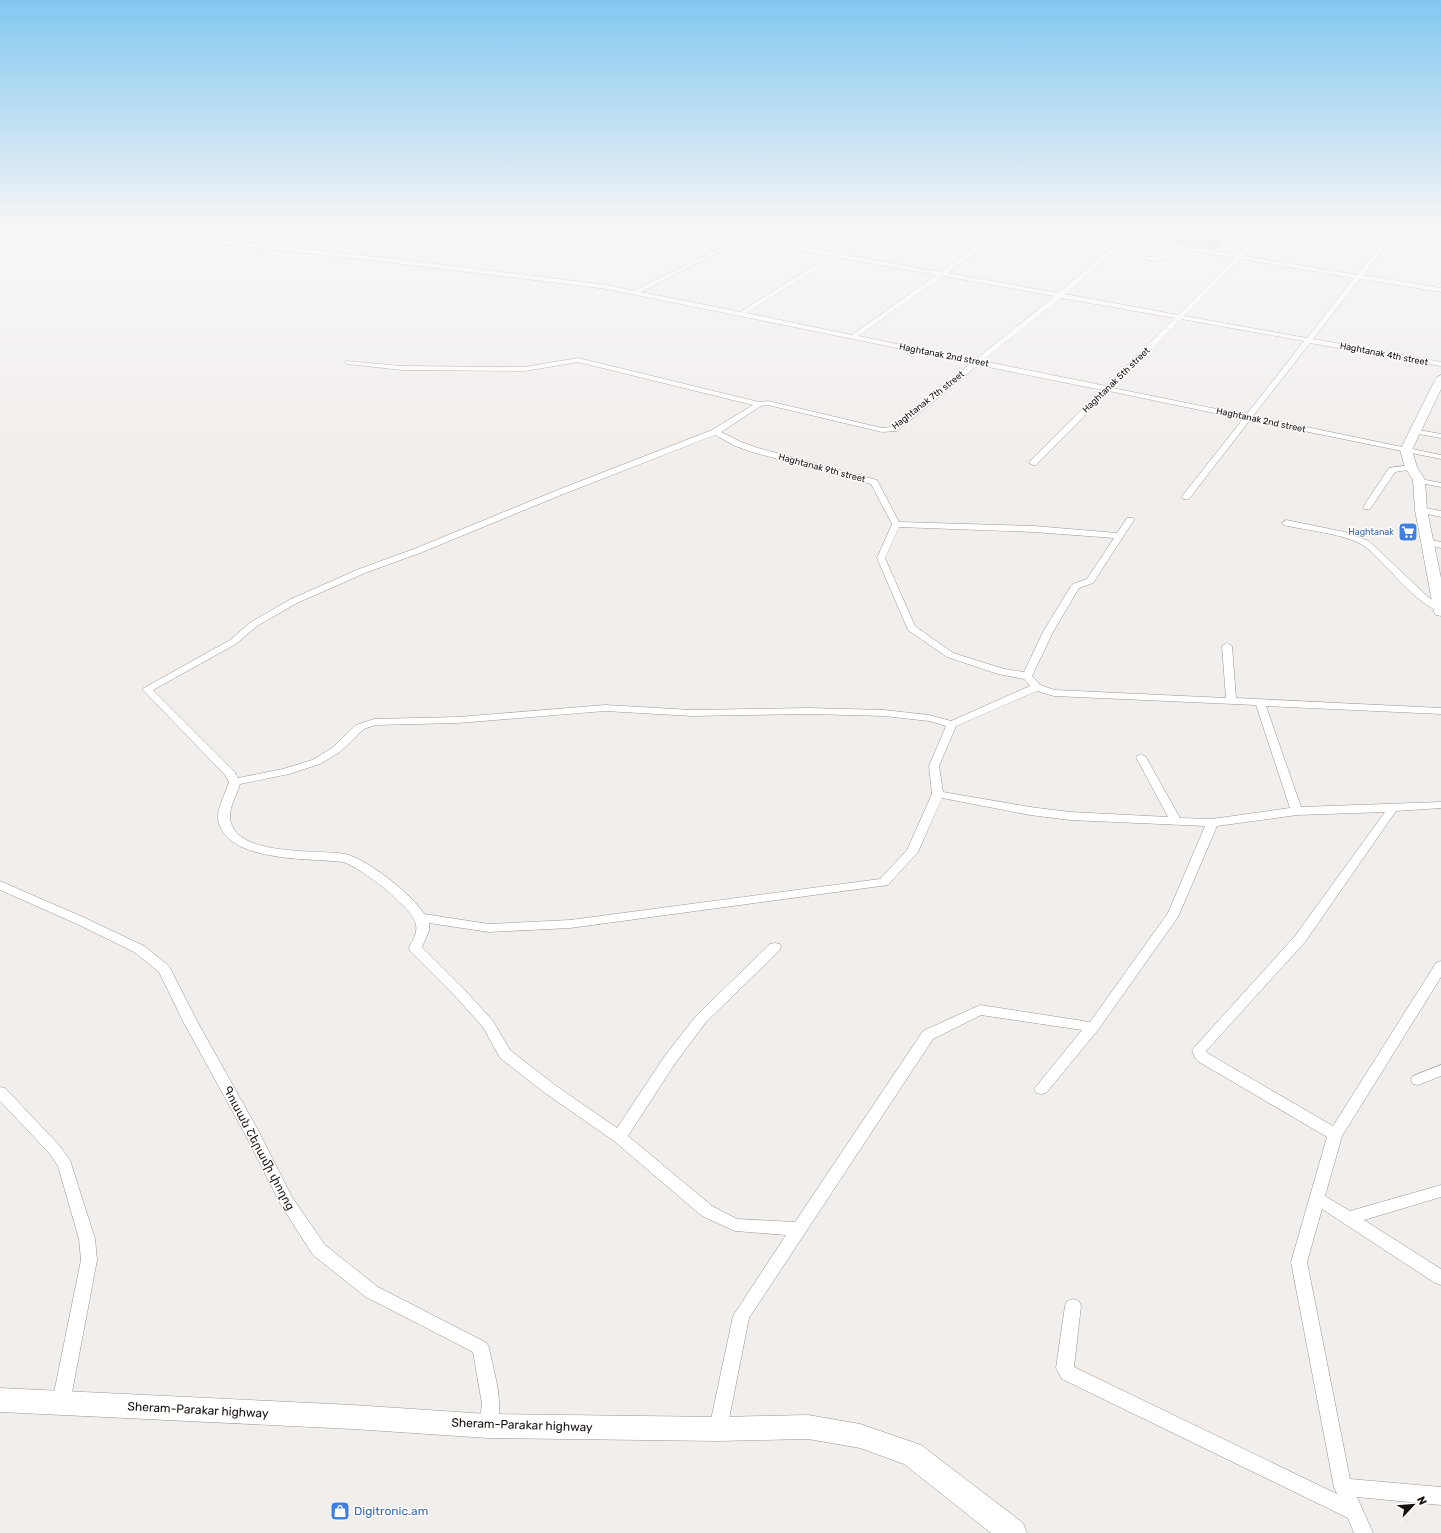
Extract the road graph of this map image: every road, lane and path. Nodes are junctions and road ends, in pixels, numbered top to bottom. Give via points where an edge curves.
1 (680, 302) edge
2 (761, 302) edge
3 (903, 302) edge
4 (1052, 302) edge
5 (1091, 302) edge
6 (1196, 302) edge
7 (1339, 302) edge
8 (741, 314) junction
9 (1180, 317) junction
10 (853, 337) junction
11 (1308, 340) junction
12 (348, 362) dead end
13 (977, 362) junction
14 (1441, 364) edge
15 (1441, 378) edge
16 (1107, 388) junction
17 (758, 404) junction
18 (1247, 417) junction
19 (1416, 431) junction
20 (715, 432) junction
21 (1441, 436) edge
22 (1406, 450) junction
23 (1441, 456) edge
24 (1033, 463) dead end
25 (1412, 467) junction
26 (1419, 480) junction
27 (1441, 485) edge
28 (1186, 497) dead end
29 (1367, 507) dead end
30 (1421, 510) junction
31 (1441, 514) edge
32 (1130, 520) dead end
33 (1286, 523) dead end
34 (896, 524) junction
35 (1120, 536) junction
36 (1426, 542) junction
37 (1441, 545) edge
38 (1440, 604) edge
39 (1227, 646) dead end
40 (1027, 676) junction
41 (1036, 687) junction
42 (1231, 702) junction
43 (1260, 703) junction
44 (1441, 711) edge
45 (952, 724) junction
46 (1141, 758) dead end
47 (235, 782) junction
48 (938, 794) junction
49 (1441, 805) edge
50 (1393, 808) junction
51 (1297, 811) junction
52 (1176, 821) junction
53 (1212, 823) junction
54 (0, 885) edge
55 (420, 917) junction
56 (775, 947) dead end
57 (1441, 966) edge
58 (1093, 1027) junction
59 (1441, 1070) edge
60 (1418, 1080) dead end
61 (1041, 1089) dead end
62 (0, 1092) edge
63 (1335, 1135) junction
64 (619, 1137) junction
65 (1441, 1191) edge
66 (1317, 1198) junction
67 (1348, 1218) junction
68 (799, 1229) junction
69 (1441, 1278) edge
70 (1073, 1306) dead end
71 (0, 1400) edge
72 (61, 1403) junction
73 (488, 1426) junction
74 (718, 1429) junction
75 (1343, 1487) junction
76 (1441, 1496) edge
77 (1353, 1511) junction
78 (1013, 1533) edge
79 (1364, 1533) edge

1 - 8 street, Haghtanak 2nd street
2 - 8 street
3 - 10 street
4 - 13 street, Haghtanak 7th street
5 - 9 street, Haghtanak 4th street
6 - 9 street, Haghtanak 5th street
7 - 11 street
8 - 10 street, Haghtanak 2nd street
9 - 11 street, Haghtanak 4th street
9 - 16 street, Haghtanak 5th street
10 - 13 street, Haghtanak 2nd street
11 - 14 street, Haghtanak 4th street
11 - 18 street
12 - 17 street via 402,368 525,369 583,360
13 - 16 street, Haghtanak 2nd street
13 - 17 street, Haghtanak 7th street via 894,429 888,430 768,403
15 - 19 main road
16 - 18 street, Haghtanak 2nd street
16 - 24 street, Haghtanak 5th street
17 - 20 street
18 - 22 street, Haghtanak 2nd street
18 - 28 street
19 - 21 street
19 - 22 main road
20 - 34 street, Haghtanak 9th street via 755,450 874,482
20 - 47 street via 362,571 294,601 254,624 233,642 147,689 226,768
22 - 23 street, Haghtanak 2nd street
22 - 25 main road
25 - 26 main road
25 - 29 street via 1392,470
26 - 27 street
26 - 30 main road
30 - 31 street
30 - 36 main road
32 - 35 street
33 - 38 street via 1342,534 1366,543 1425,599
34 - 35 street via 1041,529
34 - 40 street via 881,558 911,628 950,655 1002,672
35 - 40 street via 1090,581 1076,586 1048,632
36 - 37 street
36 - 38 main road
39 - 42 street
40 - 41 street
41 - 42 street via 1054,693
41 - 45 street
42 - 43 street
43 - 44 street
43 - 51 street
45 - 47 street via 929,718 884,713 692,713 605,708 458,720 374,722 360,727 336,750 316,762 285,772
45 - 48 street via 934,766
46 - 52 street
47 - 55 street via 224,816 228,830 237,839 254,849 345,858 368,870 406,899
48 - 52 street via 1064,815
48 - 55 street via 912,852 884,882 570,924 489,928
49 - 50 street
50 - 51 street
50 - 63 street via 1300,938 1200,1050 1204,1058
51 - 53 street
52 - 53 street
53 - 58 street via 1174,914
54 - 73 street, Գուսան Շերամի փողոց via 139,950 164,969 286,1201 319,1250 372,1292 481,1348 491,1404
55 - 64 street via 423,929 415,948 488,1024 505,1054
56 - 64 street via 701,1019 669,1061
57 - 63 street
58 - 61 street
58 - 68 street via 980,1010 928,1035
59 - 60 street
62 - 72 street via 65,1164 87,1239 89,1260
63 - 66 street
64 - 68 street via 707,1210 735,1225
65 - 67 street
66 - 67 street
66 - 75 street via 1299,1262
67 - 69 street
68 - 74 street via 741,1316
70 - 77 street via 1065,1368 1068,1373
71 - 72 main road, Sheram-Parakar highway
72 - 73 main road, Sheram-Parakar highway
73 - 74 main road, Sheram-Parakar highway
74 - 78 main road, Sheram-Parakar highway via 808,1427 860,1436 912,1454
75 - 76 street
75 - 77 street
77 - 79 street

